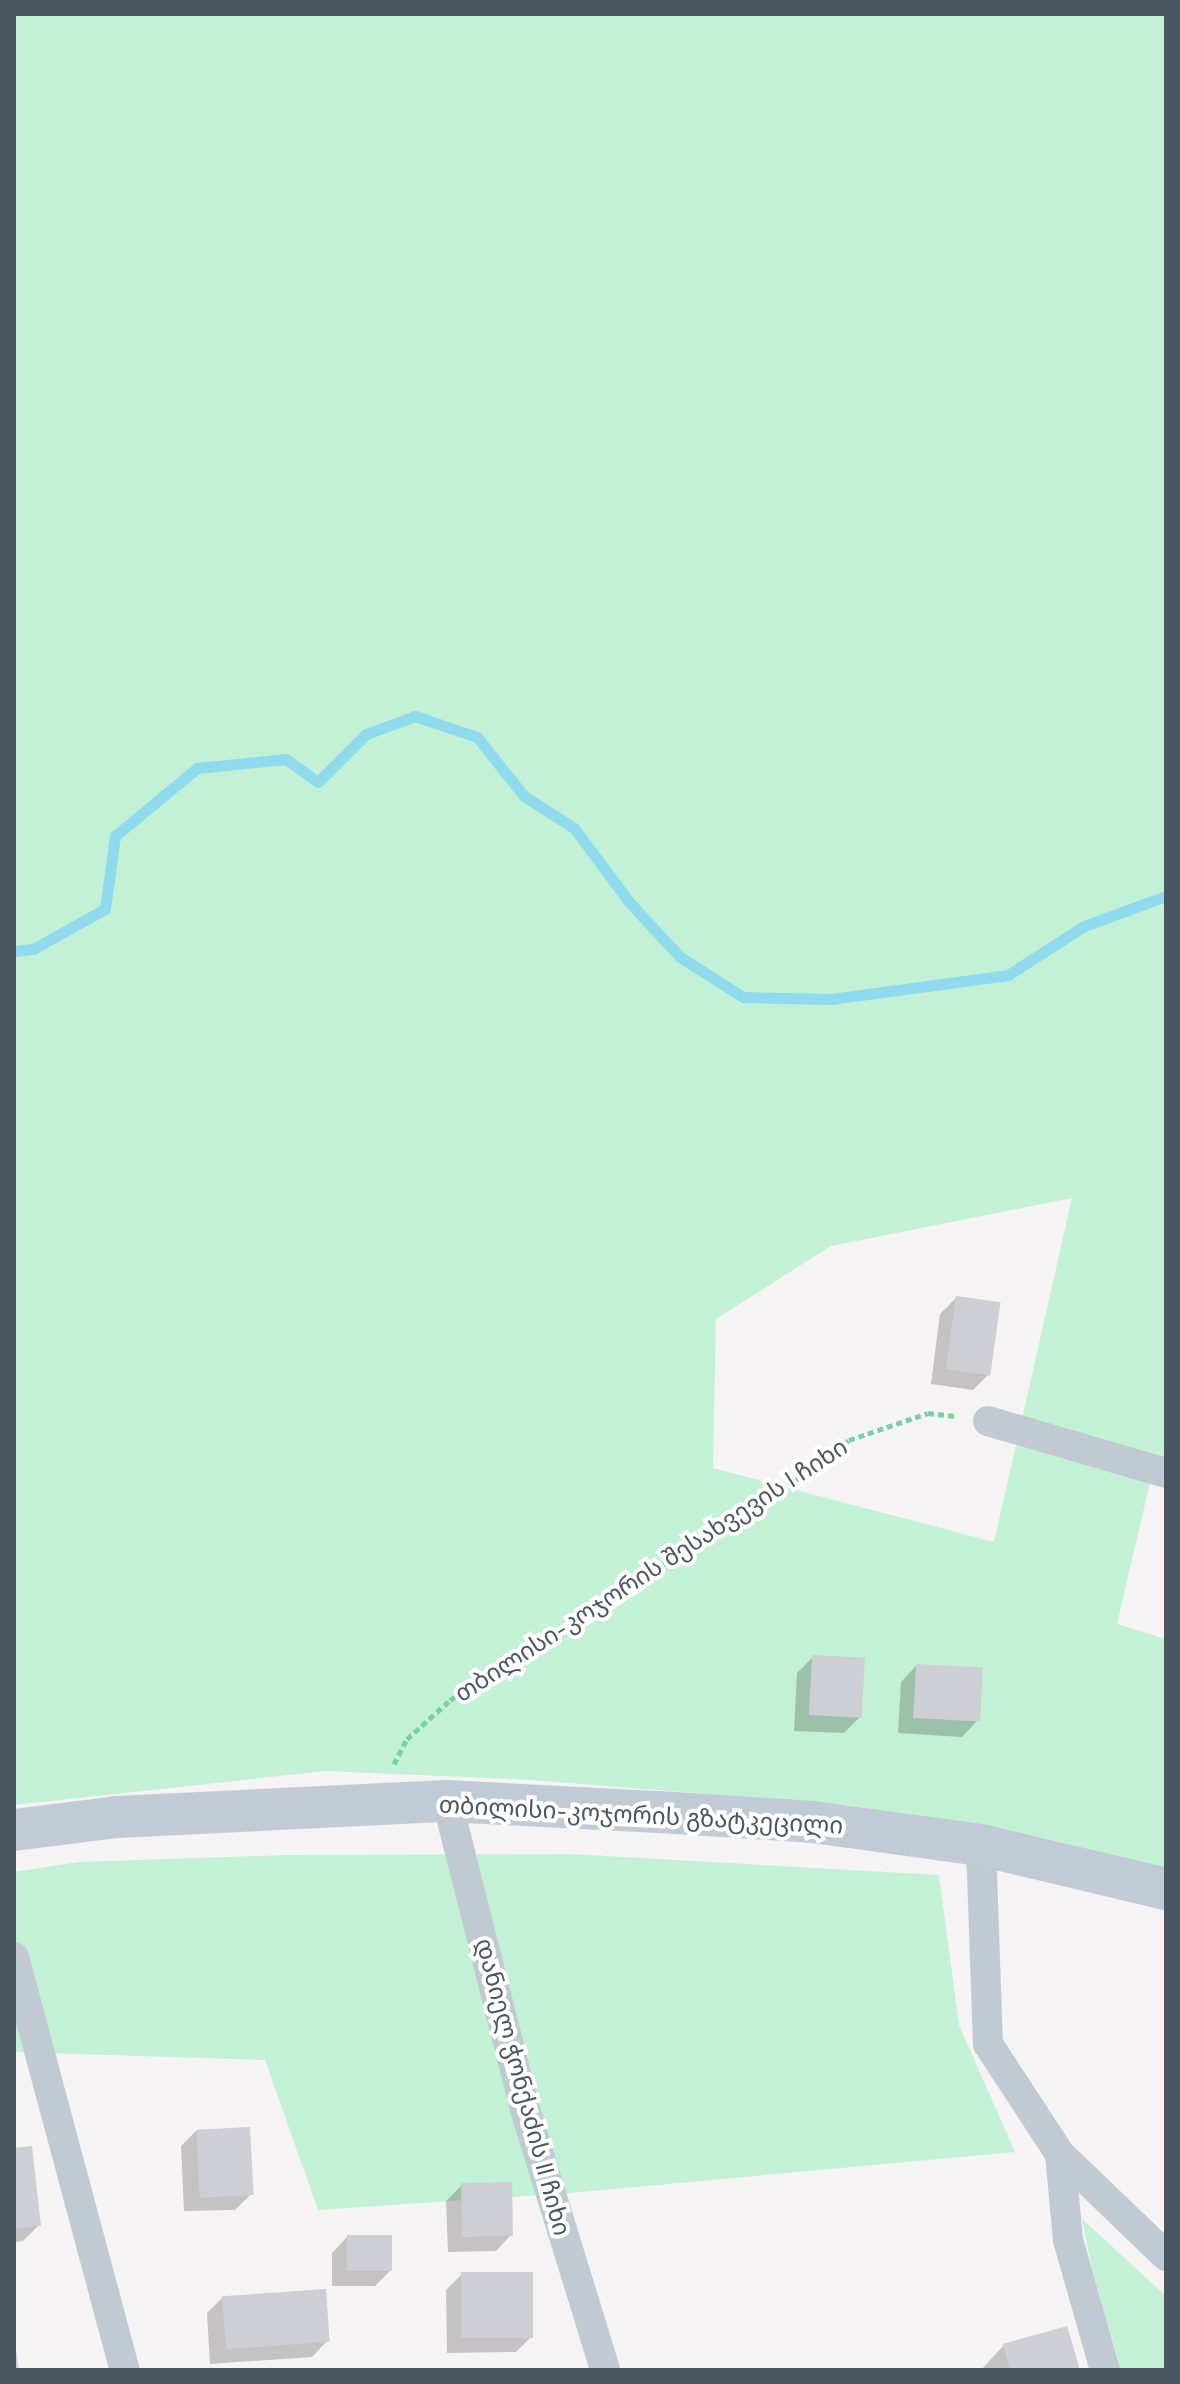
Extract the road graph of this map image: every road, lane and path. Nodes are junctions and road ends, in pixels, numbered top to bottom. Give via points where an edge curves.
1 (988, 1421) joint
2 (1166, 1473) edge
3 (447, 1801) junction
4 (371, 1807) junction
5 (14, 1830) edge
6 (981, 1845) junction
7 (1166, 1889) edge
8 (14, 1957) edge
9 (1060, 2154) junction
10 (1166, 2256) edge
11 (125, 2370) edge
12 (605, 2370) edge
13 (1105, 2370) edge

1 - 2 street
1 - 4 path, თბილისი-კოჯორის შესახვევის I ჩიხი via 928,1413 849,1440 821,1464 450,1700 407,1739
3 - 4 main road, თბილისი-კოჯორის გზატკეცილი
3 - 6 main road, თბილისი-კოჯორის გზატკეცილი via 813,1822
3 - 12 street, დანიელ ჭონქაძის II ჩიხი via 524,2106
4 - 5 main road, თბილისი-კოჯორის გზატკეცილი via 117,1817
6 - 7 main road, თბილისი-კოჯორის გზატკეცილი
6 - 9 street via 988,2044
8 - 11 street
9 - 10 street
9 - 13 street via 1068,2240

